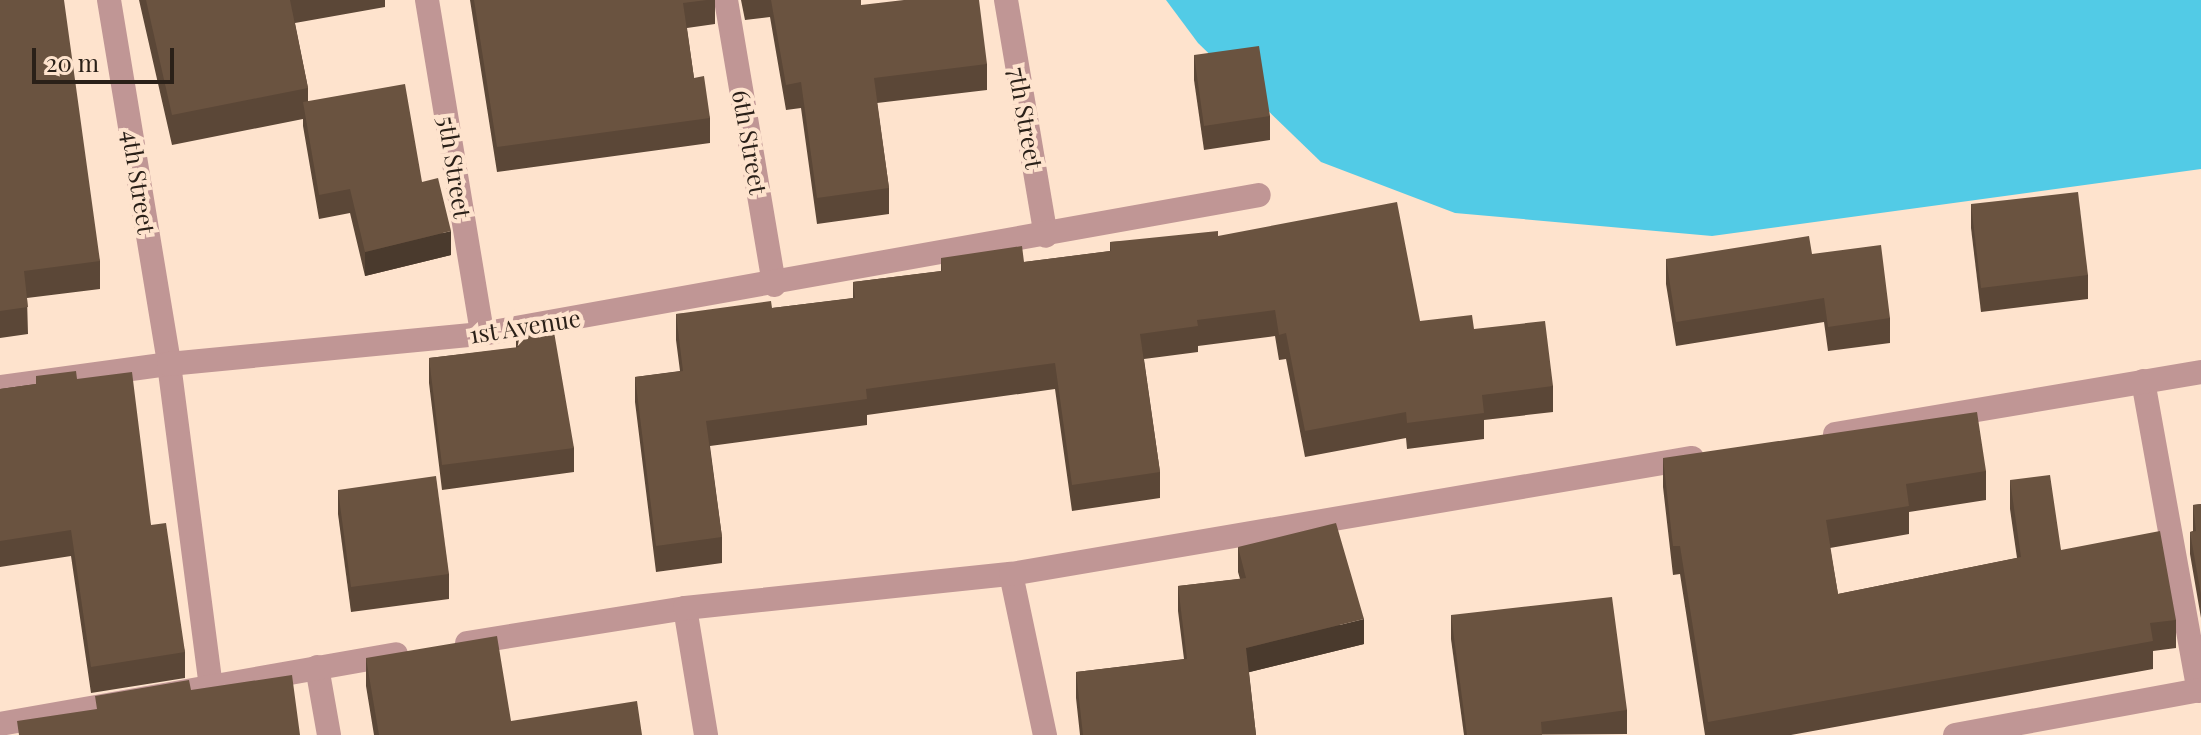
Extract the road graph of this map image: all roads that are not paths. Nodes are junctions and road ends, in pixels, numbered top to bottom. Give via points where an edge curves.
1 (109, 0) edge
2 (427, 0) edge
3 (726, 0) edge
4 (1006, 0) edge
5 (1259, 195) dead end
6 (1046, 236) junction
7 (774, 285) junction
8 (482, 334) junction
9 (169, 364) junction
10 (2201, 372) edge
11 (2143, 381) junction
12 (0, 387) edge
13 (1813, 438) edge
14 (1719, 454) edge
15 (1011, 574) junction
16 (685, 608) junction
17 (317, 667) junction
18 (211, 686) junction
19 (2200, 690) edge
20 (0, 724) edge
21 (329, 735) edge
22 (706, 735) edge
23 (1045, 735) edge
24 (1955, 735) edge

1 - 9 street, 4th Street
2 - 8 street, 5th Street
3 - 7 street, 6th Street
4 - 6 street, 7th Street
5 - 6 street, 1st Avenue
6 - 7 street, 1st Avenue
7 - 8 street, 1st Avenue
8 - 9 street, 1st Avenue
9 - 12 street, 1st Avenue
9 - 18 street, 4th Street
10 - 11 street
11 - 13 street
11 - 19 street
14 - 15 street
15 - 16 street
15 - 23 street
16 - 17 street
16 - 22 street
17 - 18 street
17 - 21 street
18 - 20 street
19 - 24 street

